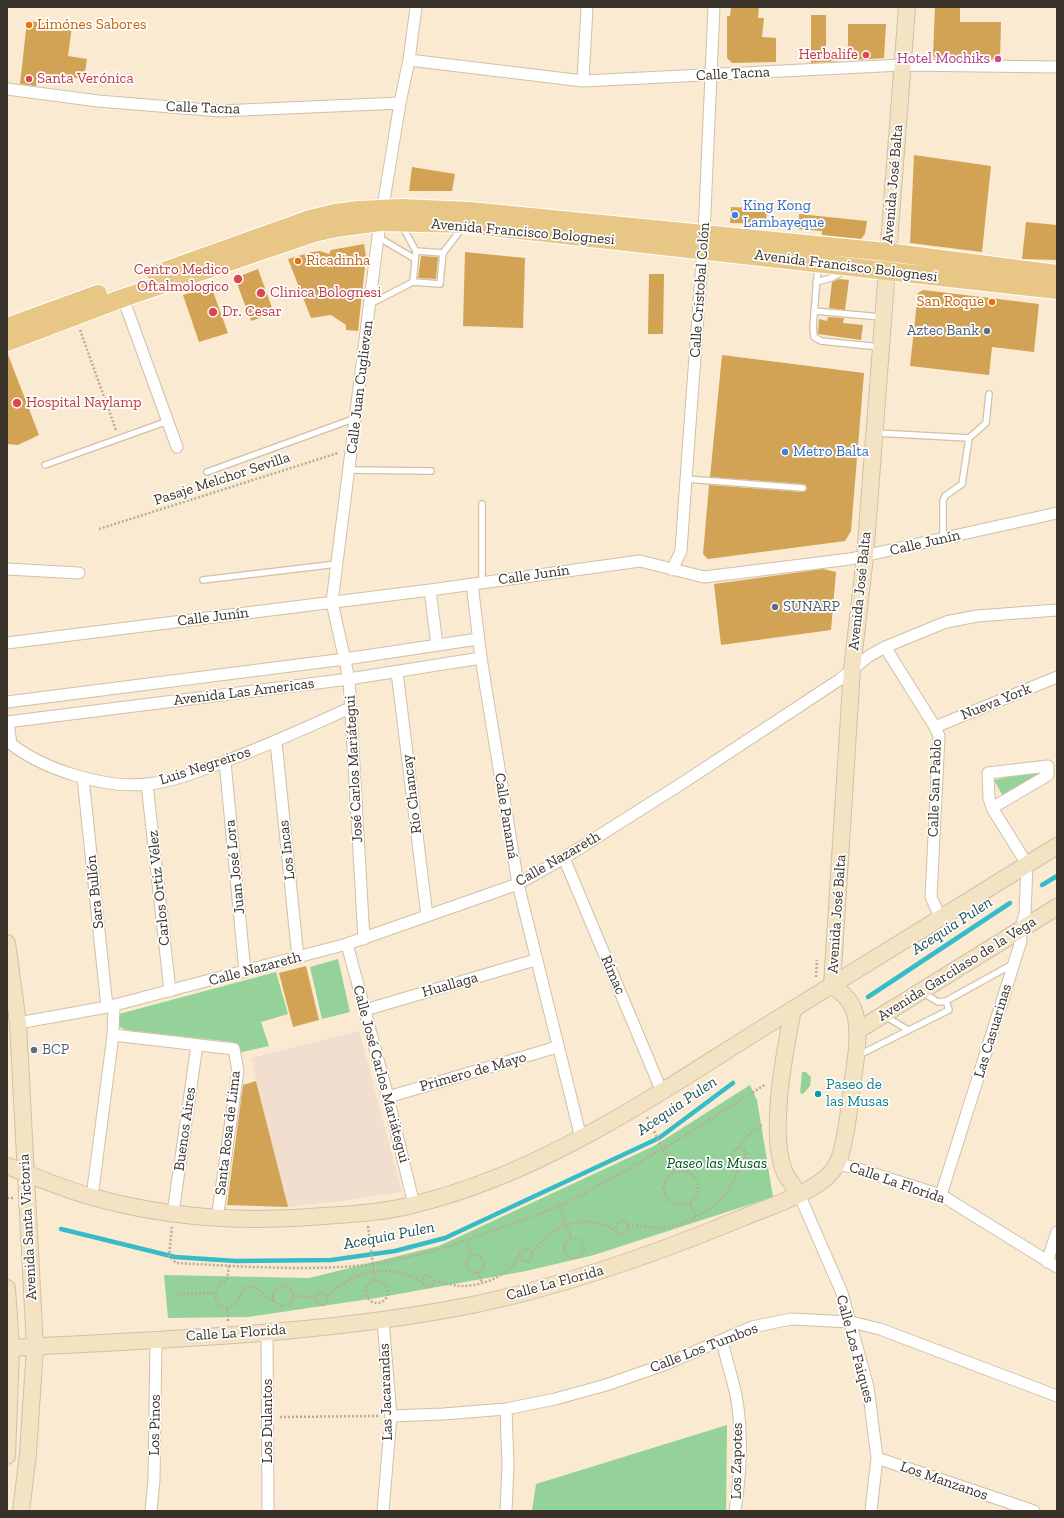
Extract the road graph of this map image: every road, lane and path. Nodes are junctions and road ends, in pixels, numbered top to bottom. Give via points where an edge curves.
1 (416, 7) edge
2 (587, 7) edge
3 (714, 7) edge
4 (907, 7) edge
5 (409, 60) junction
6 (902, 65) junction
7 (1057, 67) edge
8 (712, 75) junction
9 (584, 81) junction
10 (7, 89) edge
11 (400, 103) junction
12 (381, 222) junction
13 (400, 222) junction
14 (465, 224) junction
15 (703, 241) junction
16 (416, 251) junction
17 (887, 252) junction
18 (443, 253) junction
19 (415, 259) junction
20 (818, 263) junction
21 (850, 266) junction
22 (886, 271) junction
23 (1057, 274) edge
24 (413, 282) junction
25 (816, 282) junction
26 (1057, 290) edge
27 (123, 298) junction
28 (370, 304) junction
29 (814, 311) junction
30 (75, 316) junction
31 (883, 317) junction
32 (7, 327) edge
33 (7, 342) edge
34 (880, 347) junction
35 (989, 394) dead end
36 (356, 418) junction
37 (168, 421) junction
38 (874, 433) junction
39 (119, 438) junction
40 (969, 438) junction
41 (177, 447) dead end
42 (352, 449) junction
43 (45, 465) dead end
44 (349, 470) junction
45 (431, 471) dead end
46 (207, 472) dead end
47 (686, 479) junction
48 (803, 488) dead end
49 (482, 504) dead end
50 (1057, 514) edge
51 (99, 529) dead end
52 (944, 539) junction
53 (864, 557) junction
54 (337, 564) junction
55 (7, 569) edge
56 (672, 570) junction
57 (78, 573) dead end
58 (203, 580) dead end
59 (477, 583) junction
60 (430, 590) junction
61 (332, 602) junction
62 (1057, 610) edge
63 (478, 640) junction
64 (7, 644) edge
65 (437, 645) junction
66 (885, 647) junction
67 (481, 658) junction
68 (345, 659) junction
69 (852, 668) junction
70 (397, 672) junction
71 (1057, 677) edge
72 (349, 679) junction
73 (7, 702) edge
74 (350, 708) junction
75 (8, 722) edge
76 (936, 727) junction
77 (276, 742) junction
78 (225, 762) junction
79 (84, 778) junction
80 (147, 784) junction
81 (992, 808) junction
82 (1057, 846) edge
83 (564, 858) junction
84 (1027, 864) junction
85 (518, 884) junction
86 (1057, 907) edge
87 (427, 916) junction
88 (941, 918) junction
89 (1020, 930) junction
90 (364, 939) junction
91 (347, 944) junction
92 (8, 951) edge
93 (298, 958) junction
94 (536, 960) junction
95 (1014, 963) junction
96 (245, 972) junction
97 (832, 985) junction
98 (170, 991) junction
99 (922, 992) junction
100 (946, 1001) junction
101 (110, 1006) junction
102 (793, 1009) junction
103 (365, 1010) junction
104 (883, 1015) junction
105 (18, 1023) junction
106 (908, 1030) junction
107 (857, 1031) junction
108 (113, 1035) junction
109 (197, 1045) junction
110 (557, 1047) junction
111 (855, 1057) junction
112 (782, 1074) junction
113 (662, 1092) junction
114 (388, 1097) junction
115 (779, 1118) junction
116 (654, 1132) dead end
117 (581, 1138) junction
118 (737, 1148) junction
119 (663, 1149) junction
120 (739, 1162) junction
121 (837, 1164) junction
122 (7, 1166) edge
123 (674, 1172) junction
124 (26, 1173) junction
125 (799, 1194) junction
126 (941, 1195) junction
127 (92, 1197) junction
128 (414, 1205) junction
129 (559, 1205) junction
130 (173, 1213) junction
131 (217, 1219) junction
132 (566, 1224) junction
133 (628, 1224) junction
134 (616, 1230) junction
135 (1057, 1232) edge
136 (571, 1239) junction
137 (467, 1241) junction
138 (370, 1244) dead end
139 (532, 1253) junction
140 (471, 1255) junction
141 (520, 1255) junction
142 (373, 1262) junction
143 (229, 1265) junction
144 (1052, 1265) edge
145 (374, 1271) junction
146 (421, 1281) junction
147 (434, 1281) junction
148 (375, 1282) junction
149 (7, 1288) edge
150 (214, 1293) junction
151 (178, 1294) dead end
152 (293, 1296) junction
153 (328, 1296) junction
154 (315, 1297) junction
155 (274, 1301) junction
156 (228, 1309) junction
157 (383, 1320) junction
158 (851, 1322) junction
159 (267, 1331) junction
160 (228, 1334) junction
161 (156, 1339) junction
162 (722, 1341) junction
163 (35, 1347) junction
164 (9, 1348) edge
165 (1057, 1396) edge
166 (506, 1409) junction
167 (391, 1416) junction
168 (269, 1418) junction
169 (7, 1456) edge
170 (877, 1458) junction
171 (21, 1511) edge
172 (151, 1511) edge
173 (268, 1511) edge
174 (383, 1511) edge
175 (506, 1511) edge
176 (735, 1511) edge
177 (871, 1511) edge
178 (1034, 1511) edge

1 - 5 street, Calle Juan Cuglievan
2 - 9 street
3 - 8 street, Calle Cristobal Colón
4 - 6 street, Avenida José Balta
5 - 9 street, Calle Tacna
5 - 11 street, Calle Juan Cuglievan
6 - 7 street, Calle Tacna
6 - 8 street, Calle Tacna
6 - 17 street, Avenida José Balta
8 - 9 street, Calle Tacna
8 - 15 street, Calle Cristobal Colón
10 - 11 street, Calle Tacna via 98,102 220,111
11 - 12 street, Calle Juan Cuglievan
12 - 13 main road, Avenida Francisco Bolognesi
12 - 15 main road, Avenida Francisco Bolognesi via 470,211
12 - 19 lane
12 - 27 main road, Avenida Francisco Bolognesi via 314,233
12 - 28 street, Calle Juan Cuglievan
12 - 32 main road, Avenida Francisco Bolognesi via 336,213 310,219
13 - 14 main road, Avenida Francisco Bolognesi
13 - 16 lane
14 - 15 main road, Avenida Francisco Bolognesi
14 - 18 lane
15 - 17 main road, Avenida Francisco Bolognesi
15 - 20 main road, Avenida Francisco Bolognesi
15 - 47 street, Calle Cristobal Colón
16 - 18 lane
16 - 19 lane
17 - 22 street, Avenida José Balta
17 - 23 main road, Avenida Francisco Bolognesi
18 - 24 lane via 440,284
19 - 24 lane
20 - 21 main road, Avenida Francisco Bolognesi
20 - 25 lane
21 - 22 main road, Avenida Francisco Bolognesi
21 - 25 lane via 831,278
22 - 26 main road, Avenida Francisco Bolognesi
22 - 31 street, Avenida José Balta
24 - 28 lane
25 - 29 lane
27 - 30 main road, Avenida Francisco Bolognesi
27 - 37 street
28 - 36 street, Calle Juan Cuglievan
29 - 31 lane
29 - 34 lane via 814,336 821,342
30 - 33 main road, Avenida Francisco Bolognesi
30 - 39 path
31 - 34 street, Avenida José Balta
34 - 38 street, Avenida José Balta
35 - 40 lane via 986,423
36 - 42 street, Calle Juan Cuglievan
36 - 46 lane
37 - 39 lane
37 - 41 street
38 - 40 lane
38 - 53 street, Avenida José Balta
39 - 43 lane
40 - 52 lane via 962,484 942,501
42 - 44 street, Calle Juan Cuglievan
42 - 51 path, Pasaje Melchor Sevilla
44 - 45 lane
44 - 54 street, Calle Juan Cuglievan
47 - 48 lane
47 - 56 street, Calle Cristobal Colón via 681,552
49 - 59 lane
50 - 52 street, Calle Junín
52 - 53 street, Calle Junín
53 - 56 street, Calle Junín via 704,577
53 - 69 street, Avenida José Balta
54 - 58 lane
54 - 61 street, Calle Juan Cuglievan
55 - 57 street
56 - 59 street, Calle Junín via 640,561
59 - 60 street, Calle Junín
59 - 63 street, Calle Panamá
60 - 61 street, Calle Junín
60 - 65 street
61 - 64 street, Calle Junín
61 - 68 street, José Carlos Mariátegui
62 - 66 street, Calle Nazareth via 977,616 946,622
63 - 65 street, Avenida Las Americas
63 - 67 street, Calle Panamá
65 - 68 street, Avenida Las Americas
66 - 69 street, Calle Nazareth
66 - 76 street, Calle San Pablo
67 - 70 street, Avenida Las Americas
67 - 85 street, Calle Panamá
68 - 72 street, José Carlos Mariátegui
68 - 73 street, Avenida Las Americas
69 - 83 street, Calle Nazareth via 839,680
69 - 97 street, Avenida José Balta
70 - 72 street, Avenida Las Americas
70 - 87 street, Río Chancay
71 - 76 street, Nueva York
72 - 74 street, José Carlos Mariátegui
72 - 75 street, Avenida Las Americas
74 - 77 street, Luis Negreiros
74 - 90 street, José Carlos Mariátegui
75 - 79 street, Luis Negreiros via 11,744 24,754
76 - 88 street, Calle San Pablo via 939,736 931,897
77 - 78 street, Luis Negreiros
77 - 93 street, Los Incas
78 - 80 street, Luis Negreiros via 175,779
78 - 96 street, Juan José Lora
79 - 80 street, Luis Negreiros
79 - 101 street, Sara Bullón
80 - 98 street, Carlos Ortiz Vélez
81 - 81 street via 1048,775 1048,766 988,773
81 - 84 street
82 - 84 street
83 - 85 street, Calle Nazareth
83 - 113 street, Rímac
84 - 88 street
84 - 89 street, Las Casuarinas via 1025,914
85 - 87 street, Calle Nazareth
85 - 94 street, Calle Panamá
86 - 89 street, Avenida Garcilaso de la Vega
87 - 90 street, Calle Nazareth
88 - 97 street
89 - 95 street, Las Casuarinas via 1021,941
89 - 99 street, Avenida Garcilaso de la Vega
90 - 91 street, Calle Nazareth
91 - 93 street, Calle Nazareth
91 - 103 street, Calle José Carlos Mariátegui
92 - 105 street, Avenida Santa Victoria
93 - 96 street, Calle Nazareth
94 - 103 street, Huallaga
94 - 110 street, Calle Panamá
95 - 100 lane
95 - 126 street, Las Casuarinas
96 - 98 street, Calle Nazareth
97 - 102 street
97 - 107 street, Avenida José Balta via 844,993 852,1004
98 - 101 street, Calle Nazareth
99 - 100 lane via 938,1002
99 - 104 street, Avenida Garcilaso de la Vega
100 - 106 lane via 949,1010
101 - 105 street, Calle Nazareth
101 - 108 street, Sara Bullón
102 - 112 street
102 - 113 street
103 - 114 street, Calle José Carlos Mariátegui
104 - 106 lane
104 - 107 street, Avenida Garcilaso de la Vega
105 - 124 street, Avenida Santa Victoria
106 - 111 lane
107 - 111 street, Avenida José Balta
108 - 109 street, Santa Rosa de Lima
108 - 127 street, Sara Bullón
109 - 130 street, Buenos Aires
109 - 131 street, Santa Rosa de Lima via 234,1049 238,1071
110 - 114 street, Primero de Mayo
110 - 117 street, Calle Panamá
111 - 121 street, Avenida José Balta via 849,1112
112 - 115 street
112 - 119 path
113 - 117 street
114 - 128 street, Calle José Carlos Mariátegui
115 - 118 path via 757,1127
115 - 125 street via 780,1155 786,1173
116 - 119 path
117 - 128 street via 512,1170
118 - 120 path via 732,1156
118 - 120 path via 742,1148 746,1152 744,1160
119 - 123 path
119 - 129 path
120 - 133 path via 730,1186 722,1197 696,1217 680,1224 663,1227
121 - 125 street, Calle La Florida via 822,1180
121 - 126 street, Calle La Florida
122 - 124 street
123 - 123 path via 667,1178 664,1186 665,1195 670,1202 679,1206 688,1205 696,1199 698,1182 692,1174 684,1171
124 - 127 street via 55,1186
124 - 163 street, Avenida Santa Victoria
125 - 157 street, Calle La Florida via 705,1234 587,1275 473,1304
125 - 158 street, Calle Los Faiques via 842,1293
126 - 144 street, Calle La Florida
127 - 130 street
128 - 131 street via 346,1215 281,1220
129 - 132 path
129 - 137 path
130 - 131 street
130 - 143 path via 169,1256 176,1263
132 - 134 path via 593,1222
132 - 136 path
132 - 139 path via 544,1238
133 - 134 path via 618,1222
133 - 134 path via 624,1234
135 - 144 street
136 - 136 path via 566,1242 565,1251 571,1257 575,1257 582,1253 584,1244 578,1238
137 - 140 path
137 - 142 path via 426,1253
138 - 142 path
139 - 141 path via 525,1249
139 - 141 path via 530,1261 525,1262 521,1260
140 - 140 path via 467,1258 466,1267 474,1273 478,1272 484,1265 483,1260
141 - 147 path via 504,1273 486,1282 459,1286
142 - 143 path via 323,1267
142 - 145 path
143 - 150 path via 227,1280 221,1283
145 - 146 path via 403,1273
145 - 148 path
145 - 153 path via 351,1279
146 - 147 path via 425,1275 430,1275
146 - 147 path via 422,1285 430,1287
148 - 148 path via 367,1287 366,1294 370,1301 376,1303 386,1298 388,1291 384,1284
149 - 164 street, Avenida Santa Victoria
150 - 151 path
150 - 156 path via 214,1299 218,1304
152 - 154 path
152 - 155 path via 292,1302 288,1305 277,1305
152 - 155 path via 288,1287 278,1287 272,1296
153 - 154 path via 322,1292
153 - 154 path via 324,1305 319,1304
155 - 156 path via 267,1299 258,1288 251,1286 245,1288 234,1307
156 - 160 path
157 - 159 street, Calle La Florida
157 - 167 street, Las Jacarandas
158 - 162 street, Calle Los Tumbos via 792,1319 752,1327
158 - 165 street, Calle Los Tumbos via 880,1329
158 - 170 street, Calle Los Faiques via 868,1386
159 - 160 street, Calle La Florida
159 - 168 street, Los Dulantos
160 - 161 street, Calle La Florida
161 - 163 street, Calle La Florida
161 - 172 street, Los Pinos via 154,1480
162 - 166 street, Calle Los Tumbos via 606,1385
162 - 176 street, Los Zapotes via 736,1394 741,1437 740,1485
163 - 164 street, Calle La Florida
163 - 171 street, Avenida Santa Victoria via 28,1454
164 - 169 street, Avenida Santa Victoria
166 - 167 street, Calle Los Tumbos
166 - 175 street
167 - 168 path
167 - 174 street, Las Jacarandas
168 - 173 street, Los Dulantos
170 - 177 street, Calle Los Faiques
170 - 178 street, Los Manzanos

